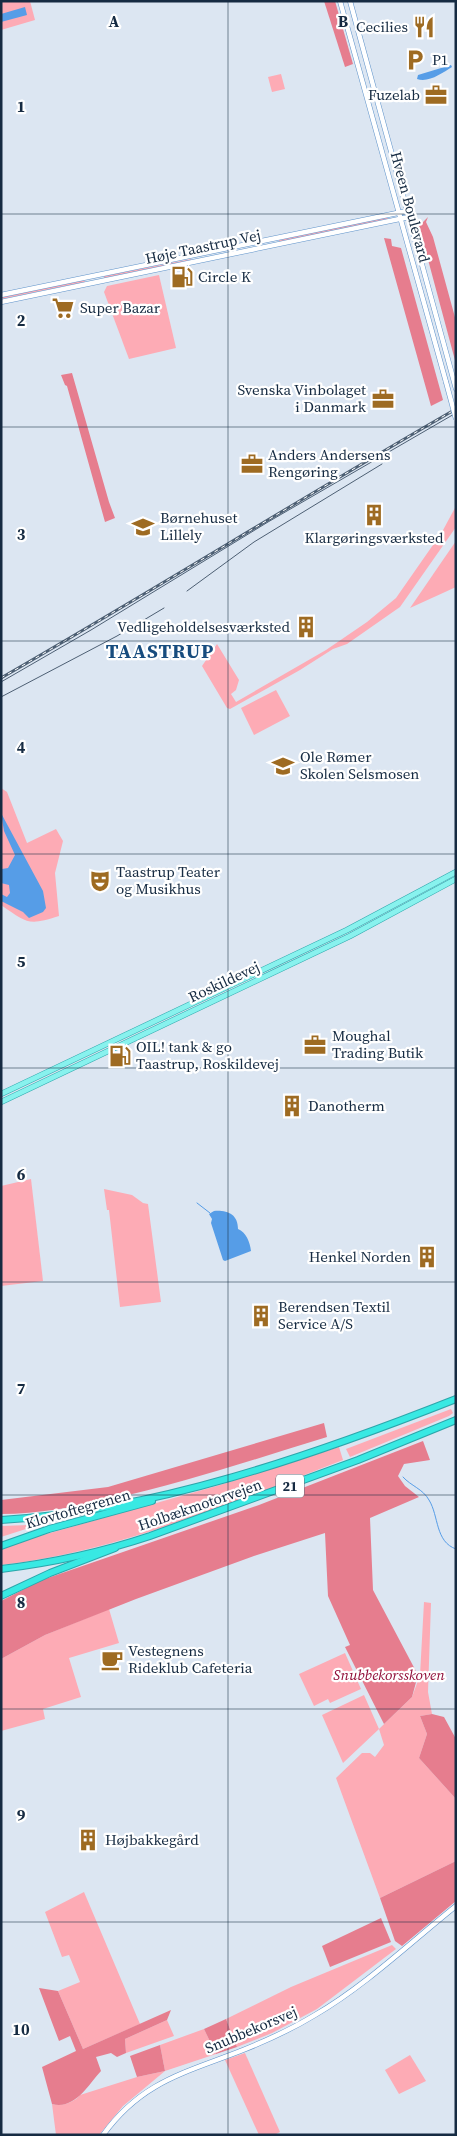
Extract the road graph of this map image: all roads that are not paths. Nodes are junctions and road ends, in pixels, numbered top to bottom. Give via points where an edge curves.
1 (340, 1) edge
2 (350, 1) edge
3 (407, 211) junction
4 (398, 213) junction
5 (409, 217) junction
6 (400, 219) junction
7 (1, 295) edge
8 (1, 302) edge
9 (456, 388) edge
10 (456, 419) edge
11 (456, 872) edge
12 (456, 879) edge
13 (1, 1094) edge
14 (1, 1102) edge
15 (456, 1399) edge
16 (456, 1420) edge
17 (163, 1497) junction
18 (1, 1520) edge
19 (1, 1546) edge
20 (121, 1546) junction
21 (1, 1568) edge
22 (1, 1596) edge
23 (456, 1906) edge
24 (103, 2135) edge

1 - 4 street, Hveen Boulevard
2 - 3 street, Hveen Boulevard
3 - 4 street, Høje Taastrup Vej
3 - 5 street, Hveen Boulevard
4 - 6 street, Hveen Boulevard
4 - 7 street, Høje Taastrup Vej
5 - 6 street, Høje Taastrup Vej
5 - 9 street, Hveen Boulevard
6 - 8 street, Høje Taastrup Vej
6 - 10 street, Hveen Boulevard, bridge
11 - 13 main road, Roskildevej via 346,930
12 - 14 main road, Roskildevej via 350,936
15 - 17 highway, Holbækmotorvejen / 21 via 320,1448
16 - 20 highway, Holbækmotorvejen / 21 via 268,1495
17 - 18 highway, Holbækmotorvejen / 21 via 56,1515
17 - 19 highway, Klovtoftegrenen
20 - 21 highway, Holbækmotorvejen / 21
20 - 22 highway
23 - 24 street, Snubbekorsvej via 331,2005 270,2039 160,2082 124,2109

